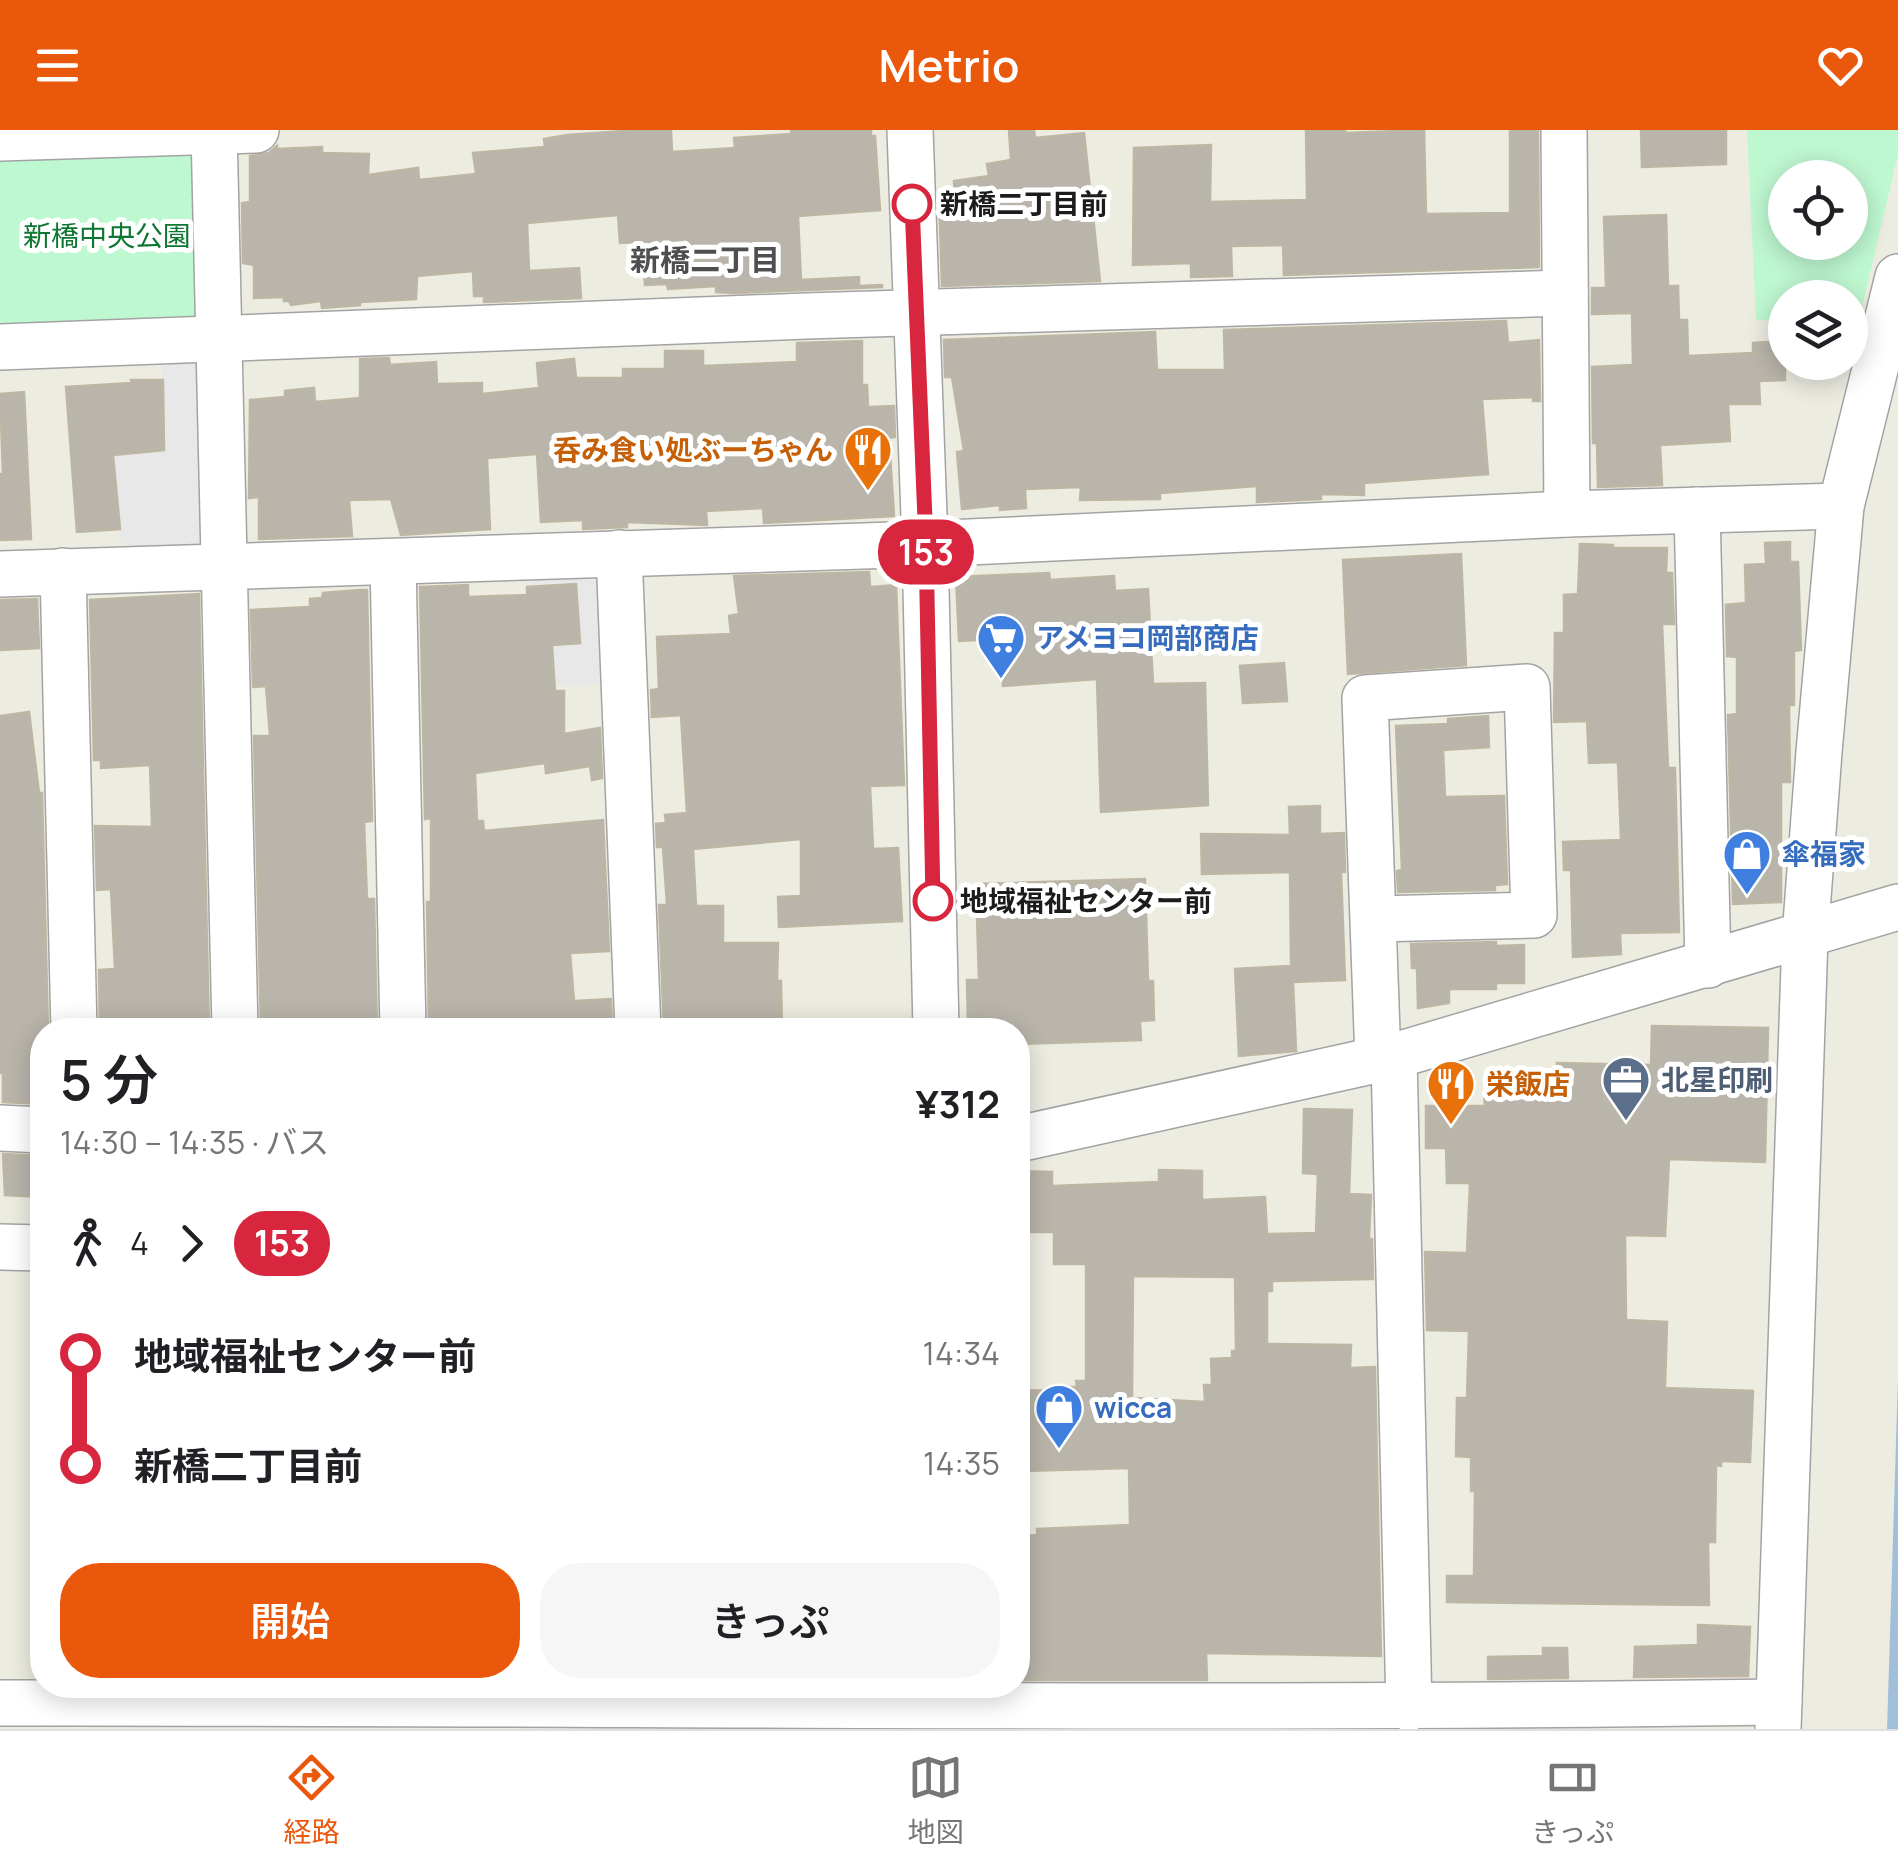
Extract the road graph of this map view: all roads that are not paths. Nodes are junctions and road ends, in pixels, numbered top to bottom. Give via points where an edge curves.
1 (228, 130) edge
2 (910, 130) edge
3 (1564, 130) edge
4 (0, 138) edge
5 (1898, 276) edge
6 (1566, 294) junction
7 (914, 315) junction
8 (220, 340) junction
9 (0, 347) edge
10 (1841, 506) junction
11 (1698, 510) junction
12 (1567, 514) junction
13 (926, 544) junction
14 (618, 553) junction
15 (393, 562) junction
16 (222, 565) junction
17 (63, 571) junction
18 (0, 574) edge
19 (1898, 907) edge
20 (1374, 919) junction
21 (1805, 937) junction
22 (1708, 965) junction
23 (74, 1018) edge
24 (235, 1018) edge
25 (403, 1018) edge
26 (637, 1018) edge
27 (936, 1018) edge
28 (1386, 1058) junction
29 (0, 1128) edge
30 (30, 1129) edge
31 (1030, 1136) edge
32 (0, 1247) edge
33 (30, 1248) edge
34 (445, 1698) edge
35 (785, 1698) edge
36 (0, 1703) edge
37 (937, 1706) edge
38 (1409, 1708) junction
39 (216, 1716) edge
40 (1778, 1716) edge

1 - 4 street
1 - 8 street
2 - 7 street
3 - 6 street
5 - 10 street
6 - 7 street
6 - 12 street
7 - 8 street
7 - 13 street
8 - 9 street
8 - 16 street
10 - 11 street
10 - 21 street
11 - 12 street
11 - 22 street
12 - 13 street
13 - 14 street
13 - 27 street
14 - 15 street
14 - 26 street
15 - 16 street
15 - 25 street
16 - 17 street
16 - 24 street
17 - 18 street
17 - 23 street
19 - 21 street
20 - 20 street via 1365,698 1527,687 1534,915
20 - 28 street
21 - 22 street
21 - 40 street
22 - 28 street
28 - 31 street
28 - 38 street
29 - 30 street
32 - 33 street
34 - 39 street
35 - 37 street
36 - 39 street
37 - 38 street
38 - 40 street

